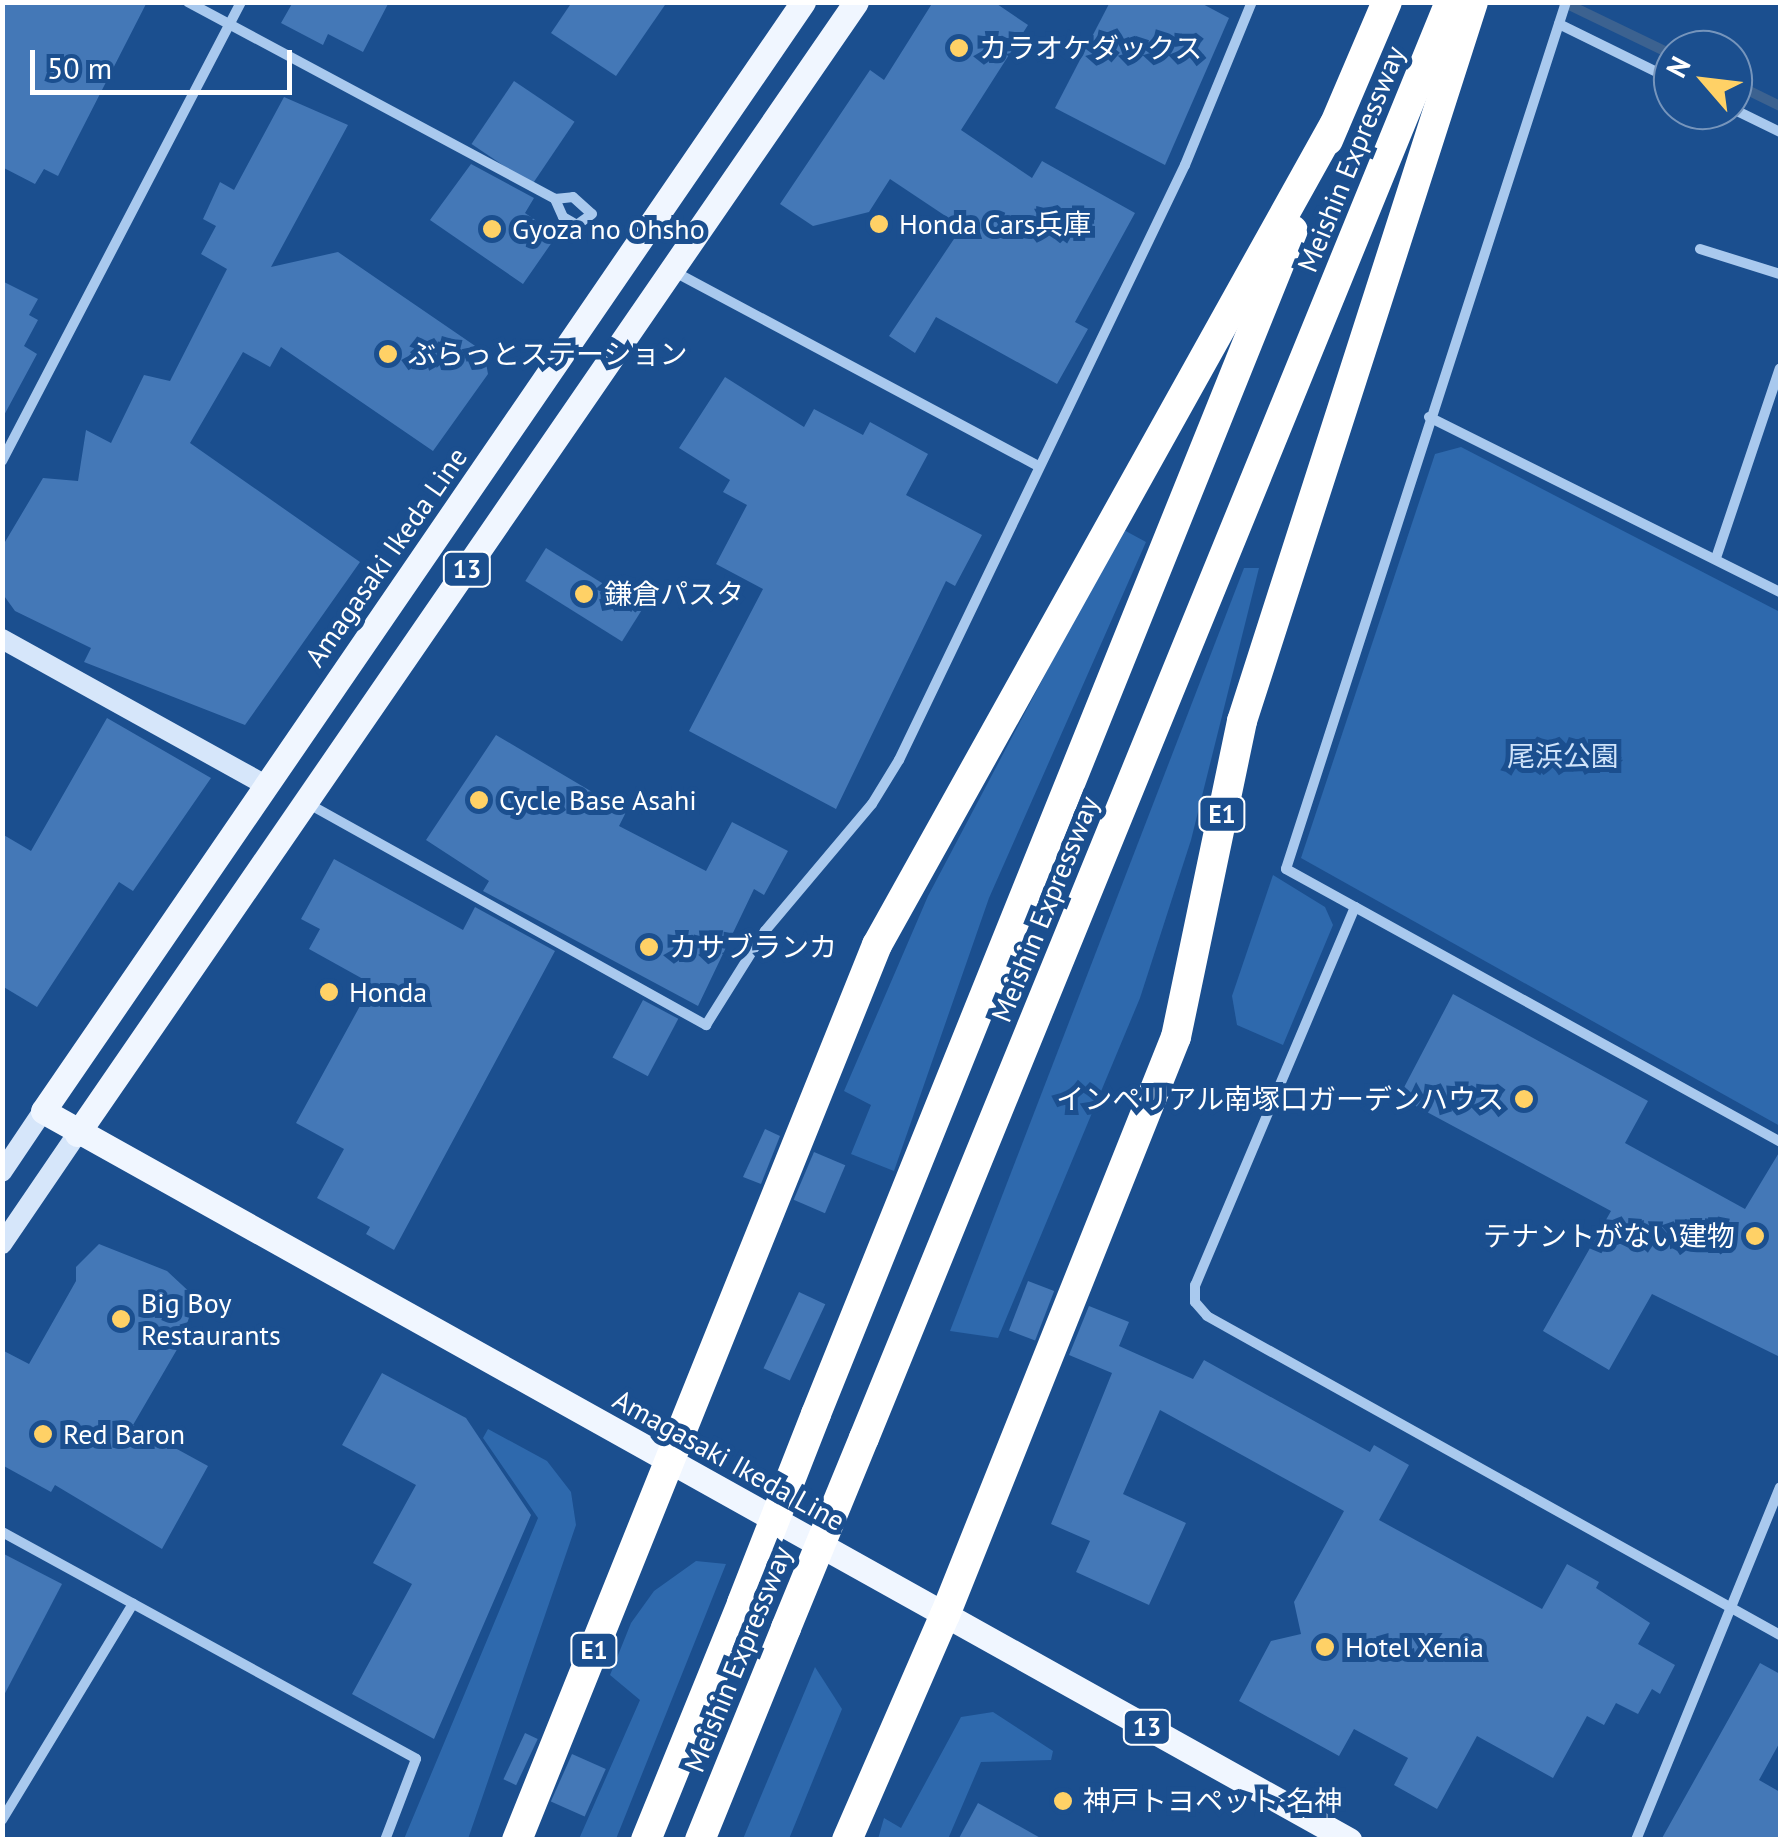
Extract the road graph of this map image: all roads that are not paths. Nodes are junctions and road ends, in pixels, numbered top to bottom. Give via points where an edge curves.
1 (188, 2) edge
2 (241, 2) edge
3 (804, 2) edge
4 (856, 2) edge
5 (1252, 2) edge
6 (1386, 2) edge
7 (1450, 2) edge
8 (1473, 2) edge
9 (1566, 2) edge
10 (1560, 20) junction
11 (230, 24) junction
12 (1653, 69) edge
13 (1753, 119) edge
14 (1334, 125) junction
15 (1780, 132) edge
16 (555, 198) dead end
17 (1700, 249) dead end
18 (672, 271) junction
19 (1780, 274) edge
20 (1780, 368) edge
21 (1429, 417) junction
22 (2, 460) edge
23 (1038, 466) junction
24 (1716, 558) junction
25 (1780, 592) edge
26 (2, 639) edge
27 (266, 786) junction
28 (306, 802) junction
29 (1356, 907) junction
30 (43, 1111) junction
31 (77, 1134) junction
32 (1780, 1142) edge
33 (2, 1172) edge
34 (2, 1244) edge
35 (670, 1460) junction
36 (1780, 1487) edge
37 (2, 1532) edge
38 (133, 1604) junction
39 (1730, 1608) junction
40 (945, 1615) junction
41 (1780, 1635) edge
42 (2, 1820) edge
43 (385, 1840) edge
44 (517, 1840) edge
45 (646, 1840) edge
46 (700, 1840) edge
47 (847, 1840) edge
48 (1349, 1840) edge
49 (1636, 1840) edge

1 - 11 street
2 - 11 street
3 - 27 main road, Amagasaki Ikeda Line / 13
4 - 18 main road, 13
5 - 23 street via 1184,165
6 - 14 highway, Meishin Expressway / E1
7 - 46 highway, Meishin Expressway, bridge
8 - 40 highway, E1 via 1242,721 1176,1037
9 - 10 street
10 - 12 street
10 - 21 street
11 - 16 street
11 - 22 street
13 - 15 street
14 - 35 highway, E1 via 876,945
14 - 45 highway, Meishin Expressway / E1, bridge via 1120,673
17 - 19 street
18 - 23 street
18 - 28 main road, 13
20 - 24 street
21 - 24 street
21 - 29 street via 1286,870
23 - 28 street via 872,804 765,932 706,1025
24 - 25 street
26 - 27 street
27 - 30 main road, Amagasaki Ikeda Line / 13
28 - 31 main road, 13
29 - 32 street
29 - 39 street via 1195,1285 1195,1302 1206,1316
30 - 31 main road, Amagasaki Ikeda Line / 13
30 - 33 street
31 - 34 street
31 - 35 main road, Amagasaki Ikeda Line / 13
35 - 40 main road, Amagasaki Ikeda Line / 13
35 - 44 highway, E1
36 - 39 street
37 - 38 street
38 - 42 street
38 - 43 street via 416,1759
39 - 41 street
39 - 49 street
40 - 47 highway, E1
40 - 48 main road, Amagasaki Ikeda Line / 13

